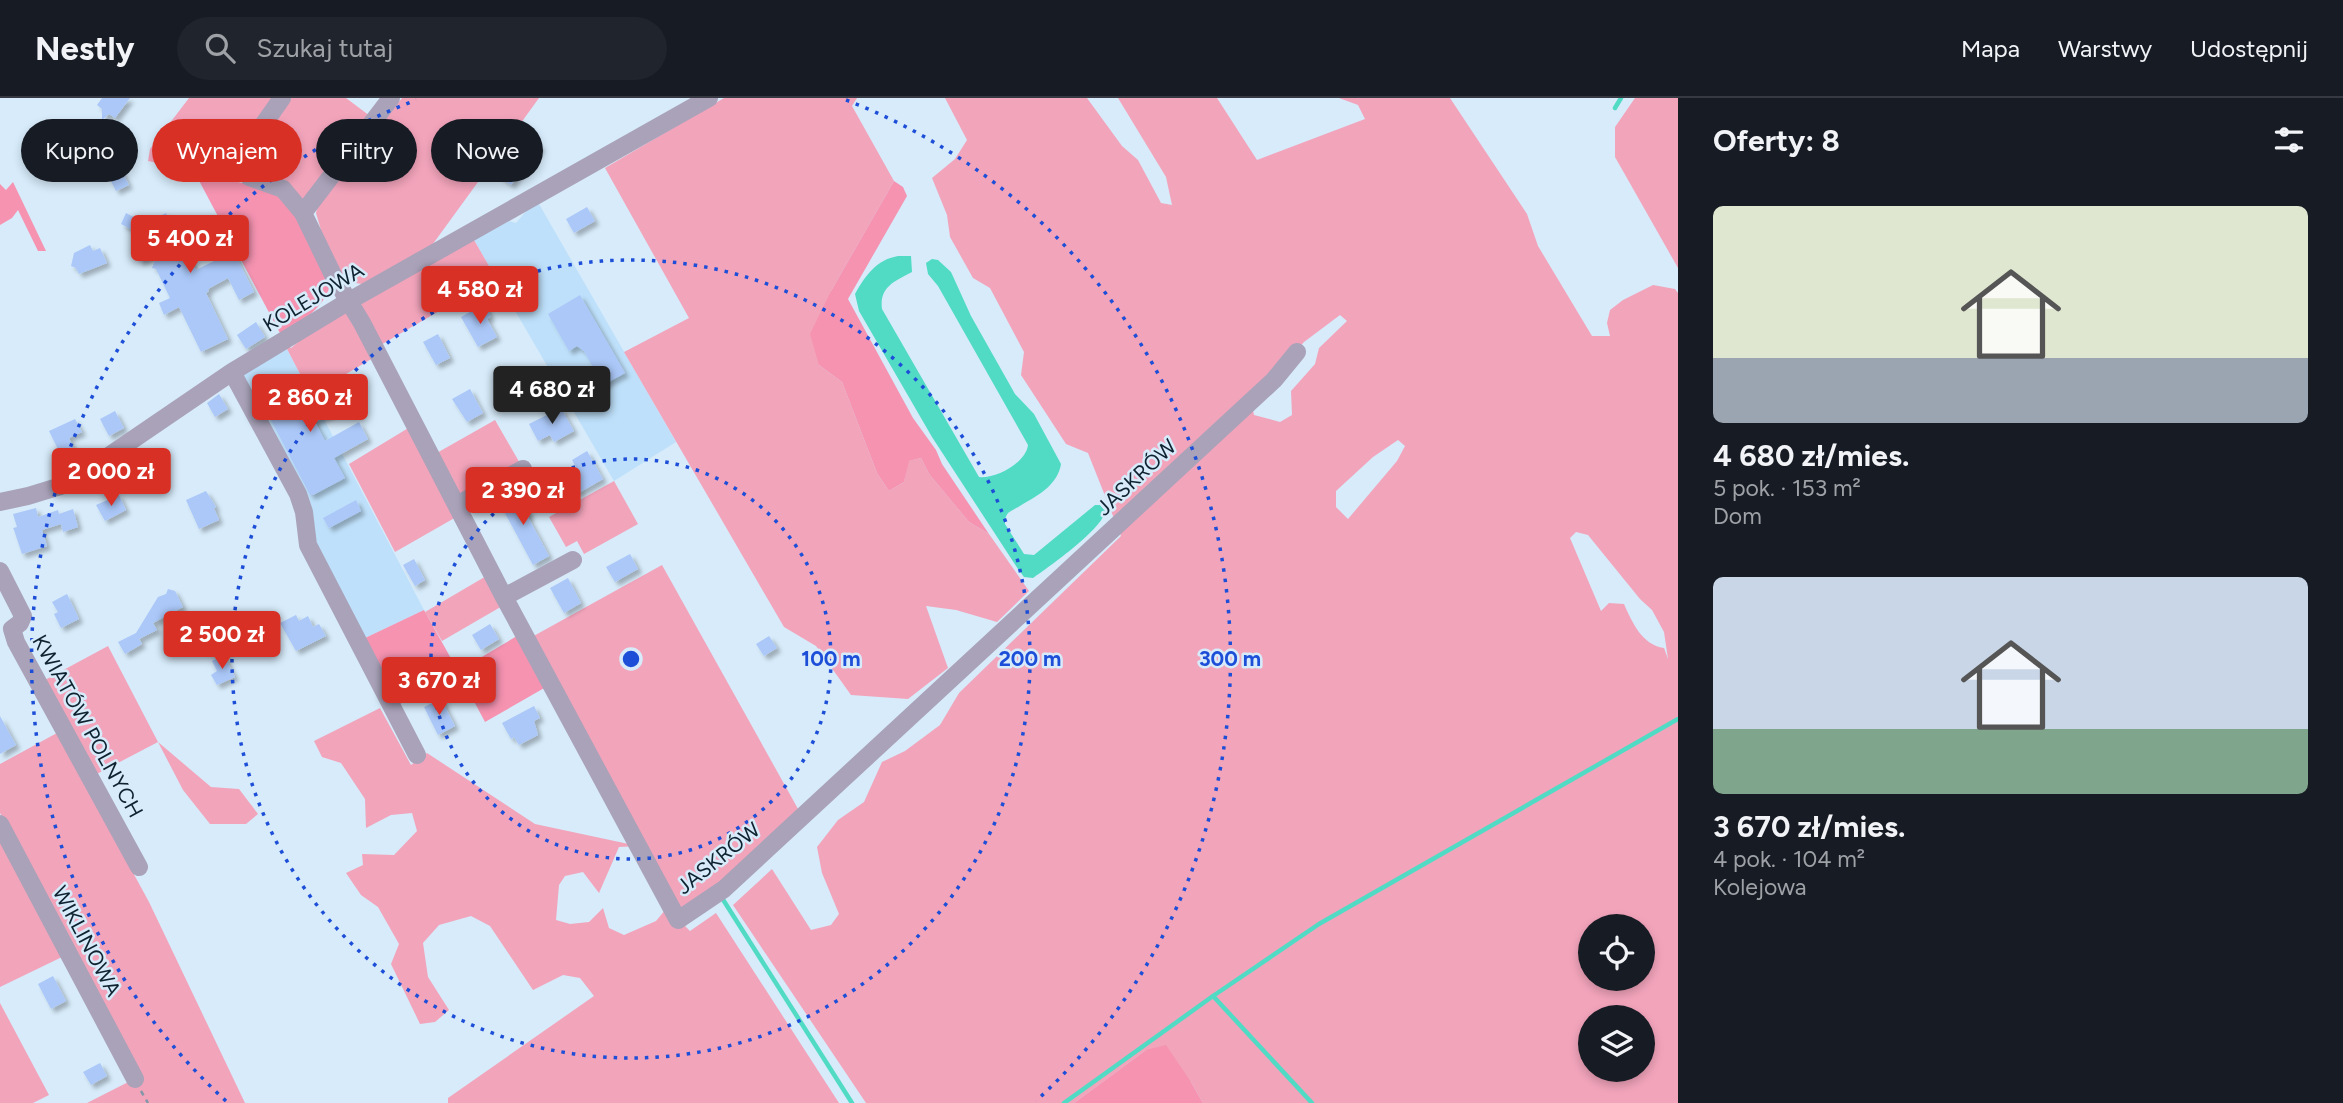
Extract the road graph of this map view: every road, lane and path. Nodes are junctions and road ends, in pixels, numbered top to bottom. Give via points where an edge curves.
1 (282, 98) edge
2 (391, 98) edge
3 (709, 98) edge
4 (303, 213) junction
5 (349, 301) junction
6 (1297, 352) dead end
7 (232, 372) junction
8 (523, 469) dead end
9 (0, 502) edge
10 (457, 505) junction
11 (573, 560) dead end
12 (0, 571) edge
13 (504, 597) junction
14 (417, 755) dead end
15 (0, 824) edge
16 (139, 867) dead end
17 (135, 1079) dead end

1 - 4 street, JASKRÓW via 244,152 243,166 249,177 283,189
2 - 4 street
3 - 5 street, KOLEJOWA
4 - 5 street, JASKRÓW
5 - 7 street, KOLEJOWA
5 - 10 street, JASKRÓW
6 - 13 street, JASKRÓW via 1275,380 734,880 678,919
7 - 9 street, KOLEJOWA via 64,485
7 - 14 street via 298,494 308,545
8 - 10 street
10 - 13 street, JASKRÓW
11 - 13 street
12 - 16 street, KWIATÓW POLNYCH via 23,616 12,629 16,642
15 - 17 street, WIKLINOWA

